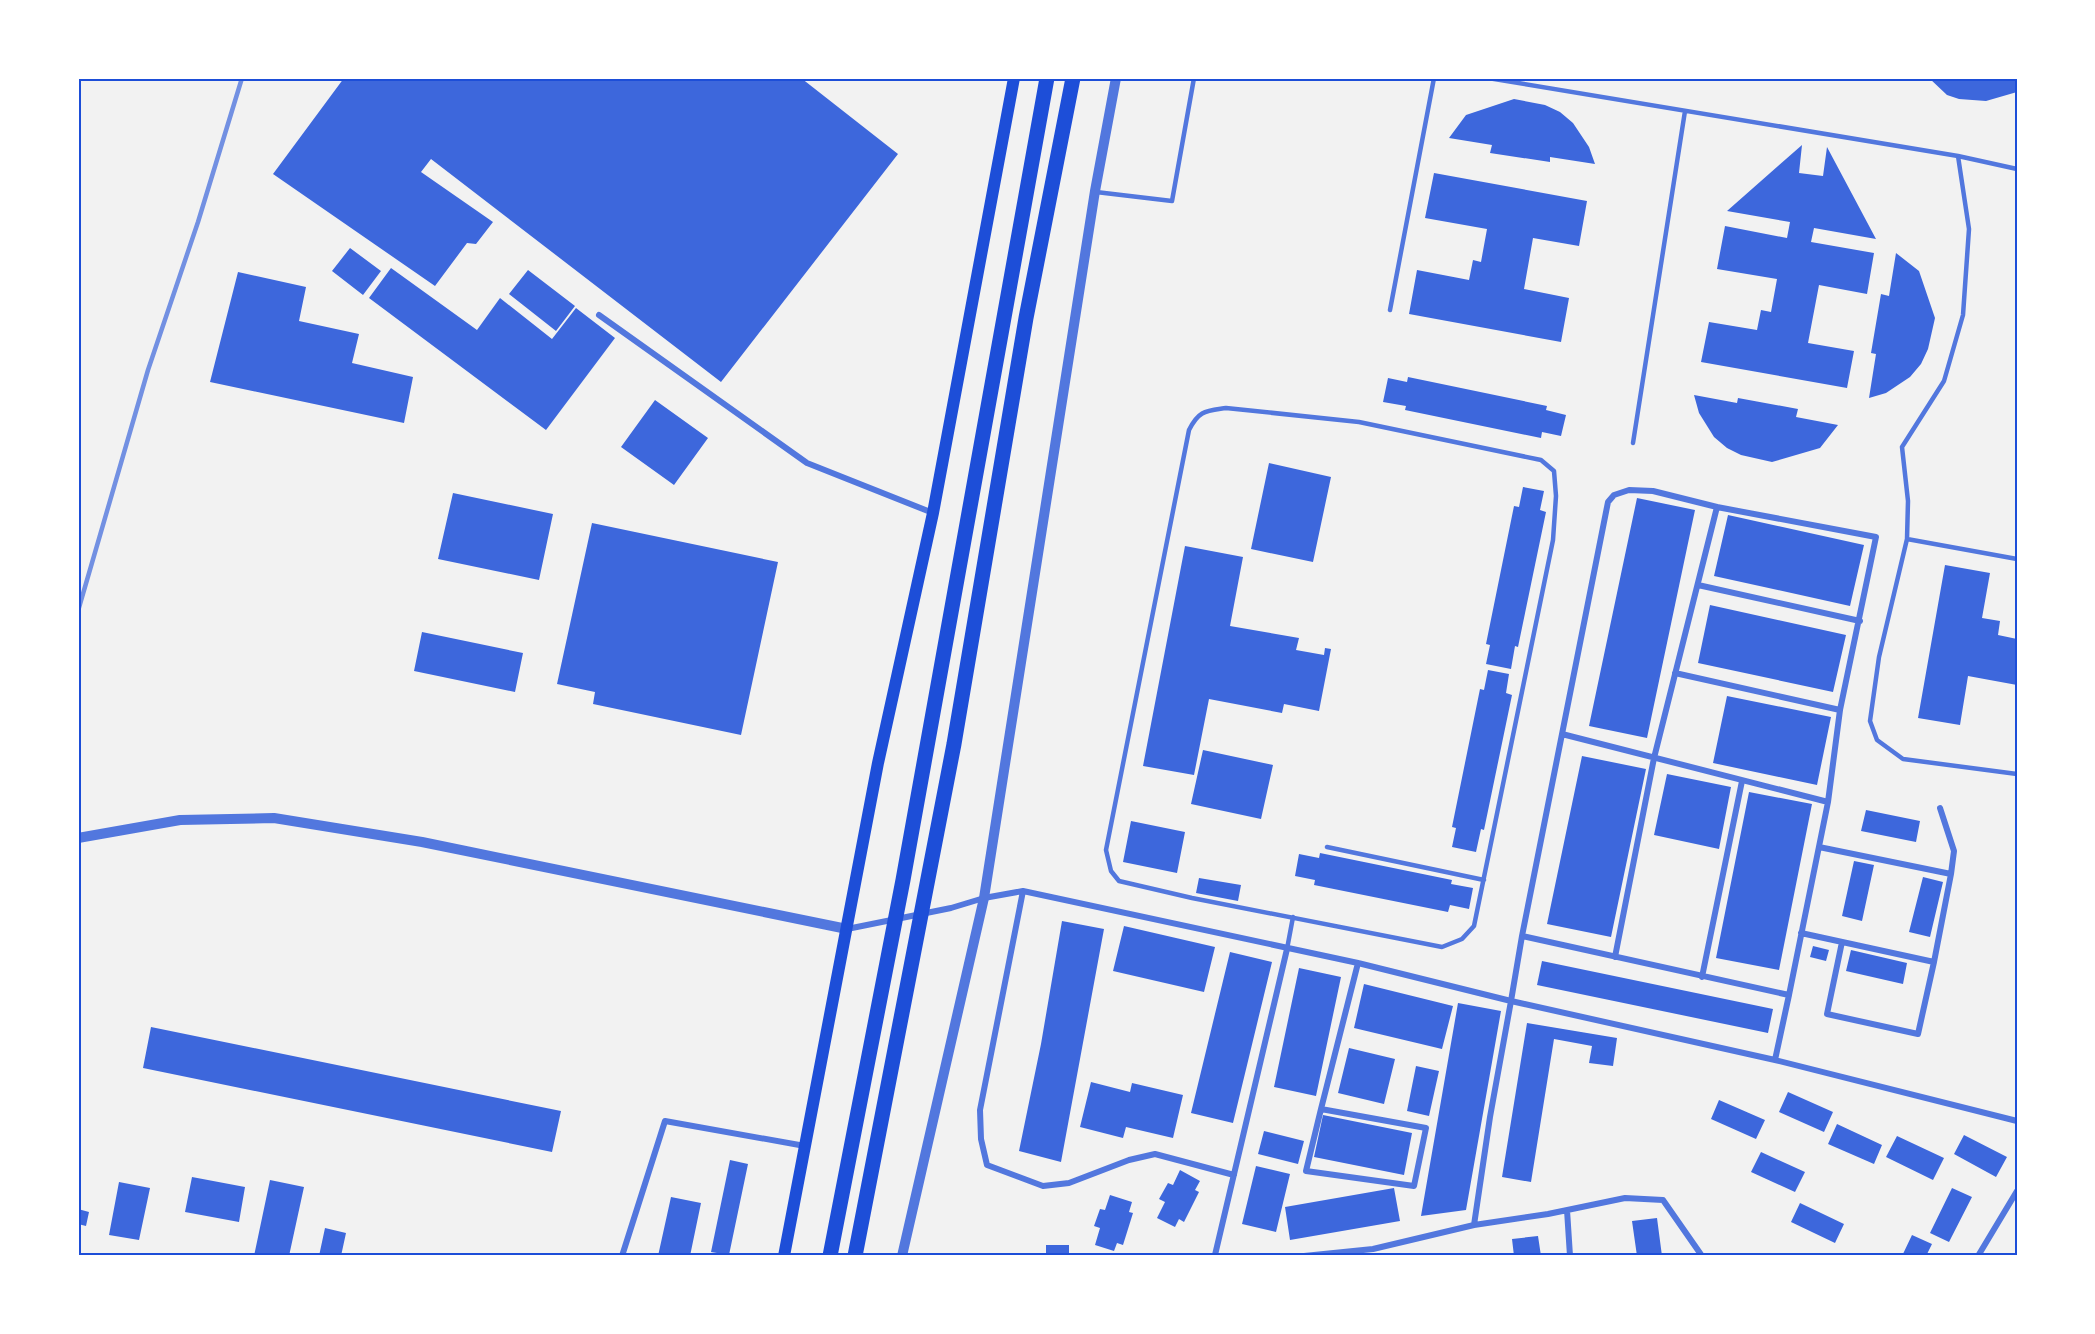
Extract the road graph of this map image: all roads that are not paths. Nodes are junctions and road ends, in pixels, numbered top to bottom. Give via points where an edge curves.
1 (1014, 78) edge
2 (1047, 78) edge
3 (1073, 78) edge
4 (1116, 78) edge
5 (1194, 78) edge
6 (1434, 78) edge
7 (1488, 78) edge
8 (1685, 111) junction
9 (1958, 156) junction
10 (2017, 169) edge
11 (1095, 191) junction
12 (1390, 310) dead end
13 (599, 315) dead end
14 (1633, 444) dead end
15 (1717, 507) junction
16 (933, 513) junction
17 (1906, 539) junction
18 (2017, 559) edge
19 (1698, 585) junction
20 (1860, 621) junction
21 (1675, 673) junction
22 (1840, 710) junction
23 (1562, 734) junction
24 (1654, 758) junction
25 (2017, 774) edge
26 (1742, 780) junction
27 (1828, 802) junction
28 (1940, 808) dead end
29 (78, 838) edge
30 (1327, 847) dead end
31 (1819, 847) junction
32 (1951, 874) junction
33 (1484, 880) junction
34 (1023, 891) junction
35 (984, 898) junction
36 (1293, 917) junction
37 (847, 929) junction
38 (1801, 933) junction
39 (1522, 936) junction
40 (1842, 942) junction
41 (1287, 949) junction
42 (1614, 957) junction
43 (1934, 962) junction
44 (1358, 963) junction
45 (1702, 977) junction
46 (1789, 995) junction
47 (1511, 1001) junction
48 (1775, 1060) junction
49 (1321, 1109) junction
50 (2017, 1120) edge
51 (805, 1146) junction
52 (1234, 1175) junction
53 (2017, 1191) edge
54 (1567, 1210) junction
55 (1474, 1225) junction
56 (1212, 1255) edge
57 (622, 1256) edge
58 (784, 1256) edge
59 (830, 1256) edge
60 (855, 1256) edge
61 (902, 1256) edge
62 (1246, 1256) edge
63 (1304, 1256) edge
64 (1570, 1256) edge
65 (1702, 1256) edge
66 (1978, 1256) edge

1 - 16 main road
2 - 59 main road via 903,880
3 - 60 main road via 1026,318 954,744
4 - 11 street
5 - 11 lane via 1172,201
6 - 12 lane
7 - 8 lane
8 - 9 lane
8 - 14 lane
9 - 10 lane
9 - 17 lane via 1969,229 1963,315 1944,381 1902,447 1908,501
11 - 35 street
13 - 16 street via 807,463
15 - 19 street
15 - 20 street via 1876,537
15 - 23 street via 1653,491 1629,490 1614,495 1608,502
16 - 37 main road via 878,763
17 - 18 lane
17 - 25 lane via 1876,678 1870,721 1877,740 1903,759
19 - 20 street
19 - 21 street
20 - 22 street
21 - 22 street
21 - 24 street
22 - 27 street
23 - 24 street
23 - 39 street
24 - 26 street
24 - 42 street
26 - 27 street
26 - 45 street
27 - 31 street
28 - 32 street via 1954,850
29 - 37 street via 180,820 274,818 422,842
30 - 33 lane
31 - 32 street
31 - 38 street
32 - 43 street
33 - 36 lane via 1474,926 1462,939 1442,946
33 - 36 lane via 1553,540 1554,471 1541,460 1359,422 1226,408 1204,412 1195,418 1189,430 1106,850 1107,861 1119,880
34 - 35 street
34 - 41 street
34 - 52 street via 980,1110 987,1165 1043,1186 1069,1183 1155,1154
35 - 37 street
35 - 61 street
36 - 41 lane
37 - 51 main road
38 - 40 street
38 - 46 street
39 - 42 street
39 - 47 street
40 - 43 street
40 - 43 street via 1827,1014 1918,1035
41 - 44 street
41 - 52 street
42 - 45 street
44 - 47 street
44 - 49 street
45 - 46 street
46 - 48 street
47 - 48 street
47 - 55 street
48 - 50 street
49 - 49 street via 1426,1128 1414,1186 1306,1171
51 - 57 street via 665,1121
51 - 58 main road
52 - 56 street
53 - 66 street
54 - 55 street
54 - 64 street
54 - 65 street via 1625,1198 1663,1200
55 - 63 street via 1373,1249
56 - 62 street

